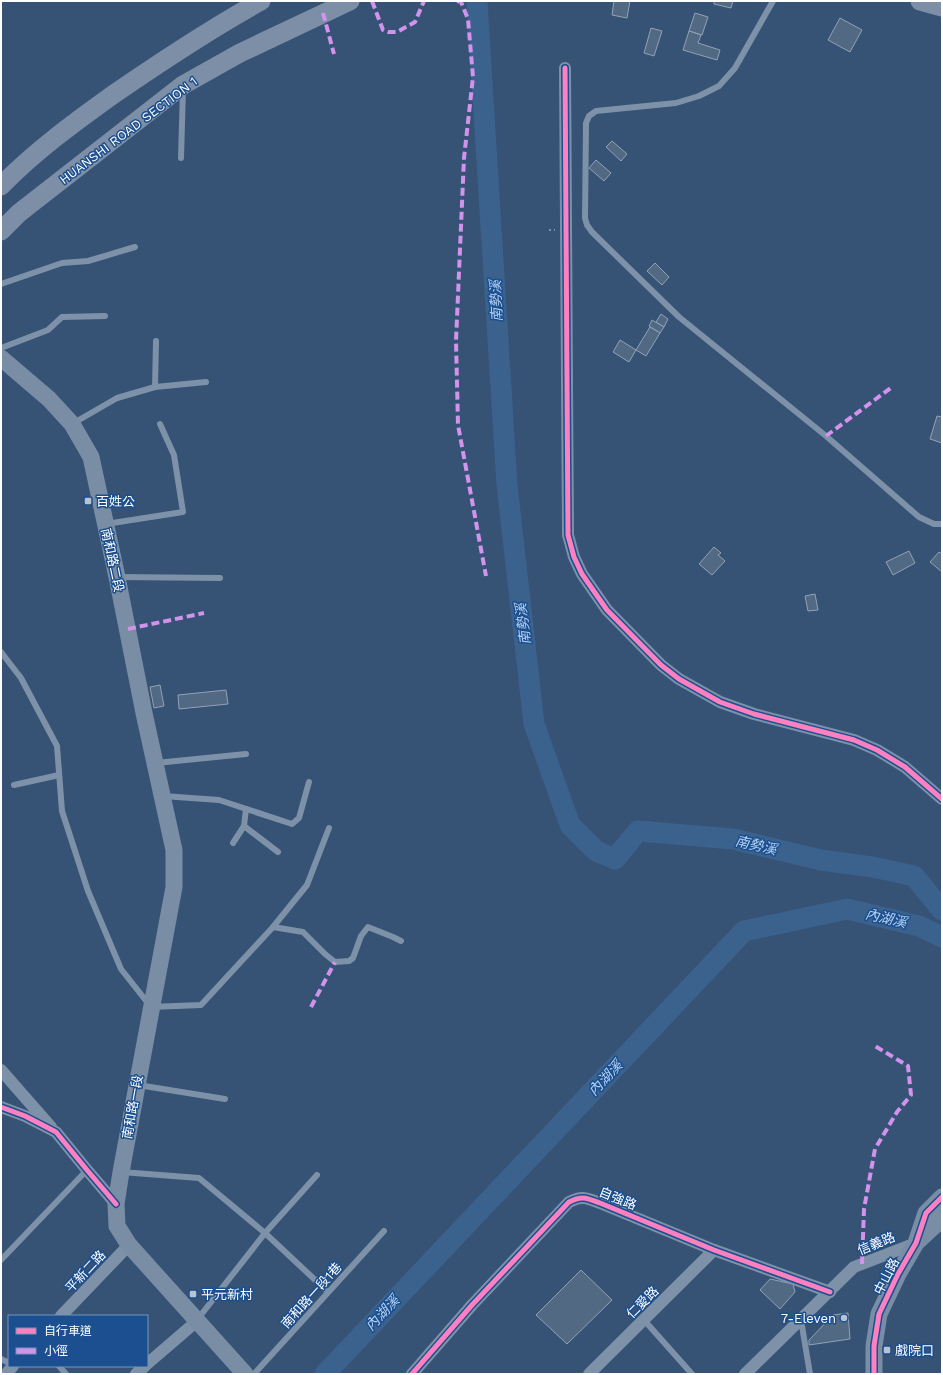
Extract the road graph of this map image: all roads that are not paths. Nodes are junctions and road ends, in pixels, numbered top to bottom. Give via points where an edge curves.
1 (261, 1) edge
2 (350, 1) edge
3 (774, 1) edge
4 (920, 1) edge
5 (942, 7) edge
6 (565, 68) dead end
7 (183, 86) junction
8 (181, 158) dead end
9 (1, 186) edge
10 (1, 231) edge
11 (135, 247) dead end
12 (1, 284) edge
13 (105, 316) dead end
14 (156, 341) dead end
15 (1, 348) edge
16 (1, 358) edge
17 (206, 382) dead end
18 (155, 387) junction
19 (72, 424) junction
20 (160, 424) dead end
21 (106, 524) junction
22 (942, 524) edge
23 (117, 577) junction
24 (220, 578) dead end
25 (1, 652) edge
26 (246, 754) dead end
27 (155, 763) junction
28 (59, 775) junction
29 (309, 782) dead end
30 (14, 785) dead end
31 (162, 796) junction
32 (942, 799) edge
33 (246, 809) junction
34 (244, 826) junction
35 (329, 828) dead end
36 (233, 843) dead end
37 (278, 852) dead end
38 (273, 927) junction
39 (401, 941) dead end
40 (151, 1007) junction
41 (1, 1070) edge
42 (136, 1085) junction
43 (225, 1098) dead end
44 (1, 1107) edge
45 (56, 1132) junction
46 (87, 1170) junction
47 (121, 1172) junction
48 (317, 1175) dead end
49 (942, 1197) edge
50 (116, 1204) junction
51 (942, 1220) edge
52 (384, 1231) dead end
53 (265, 1233) junction
54 (916, 1243) junction
55 (128, 1245) junction
56 (714, 1250) junction
57 (1, 1260) edge
58 (328, 1292) junction
59 (830, 1292) junction
60 (62, 1315) edge
61 (644, 1320) junction
62 (801, 1320) junction
63 (196, 1321) junction
64 (148, 1363) edge
65 (144, 1367) edge
66 (136, 1374) edge
67 (245, 1374) edge
68 (254, 1374) edge
69 (412, 1374) edge
70 (589, 1374) edge
71 (692, 1374) edge
72 (745, 1374) edge
73 (810, 1374) edge
74 (874, 1374) edge

1 - 9 main road via 164,60 68,127
2 - 7 main road, HUANSHI ROAD SECTION 1 via 240,53
3 - 22 lane via 735,68 719,86 676,103 596,111 589,116 586,123 585,218 592,232 679,317 826,436 919,517 934,524
4 - 5 main road
6 - 32 street via 568,535 582,574 607,610 661,665 679,679 720,702 754,714 854,740 877,750 905,767
7 - 8 lane
7 - 10 main road, HUANSHI ROAD SECTION 1 via 19,213
11 - 12 lane via 88,261 62,263
13 - 15 lane via 62,317 48,330
14 - 18 lane
16 - 19 main road, 南和路二段 via 49,399
17 - 18 lane
18 - 19 lane via 116,398
19 - 21 main road, 南和路二段 via 91,457
20 - 21 lane via 174,455 183,512
21 - 23 main road, 南和路二段
23 - 24 lane
23 - 27 main road, 南和路二段
25 - 28 lane via 21,678 57,746
26 - 27 lane
27 - 31 main road, 南和路二段
28 - 30 lane
28 - 40 lane via 62,811 88,891 121,969
29 - 33 lane via 300,818 292,824
31 - 33 lane via 219,800
31 - 40 main road, 南和路一段 via 174,850 174,887
33 - 34 lane
34 - 36 lane
34 - 37 lane
35 - 38 lane via 307,885
38 - 39 lane via 303,932 335,962 349,961 353,958 361,936 368,927
38 - 40 lane via 201,1005
40 - 42 main road, 南和路一段
41 - 45 street
42 - 43 lane
42 - 47 main road, 南和路一段
44 - 45 street
45 - 46 street
46 - 50 street
46 - 57 lane
47 - 50 main road, 南和路一段
47 - 53 lane via 199,1178
48 - 53 lane
49 - 54 main road, 中山路 via 926,1213
50 - 55 main road, 南和路一段 via 117,1226
51 - 54 main road, 中山路
52 - 58 lane, 南和路一段1巷
53 - 58 lane
53 - 63 lane
54 - 59 street, 信義路 via 854,1267
54 - 74 main road, 中山路 via 879,1314 874,1346
55 - 60 street, 平新二路
55 - 63 main road, 南和路一段
56 - 59 street, 自強路
56 - 61 street, 仁愛路
56 - 69 street, 自強路 via 600,1202 577,1198 569,1202
58 - 68 lane, 南和路一段1巷
59 - 62 street, 信義路
61 - 70 street, 仁愛路
61 - 71 lane
62 - 72 street, 信義路
62 - 73 lane
63 - 64 street
63 - 67 main road, 南和路一段
65 - 66 street

